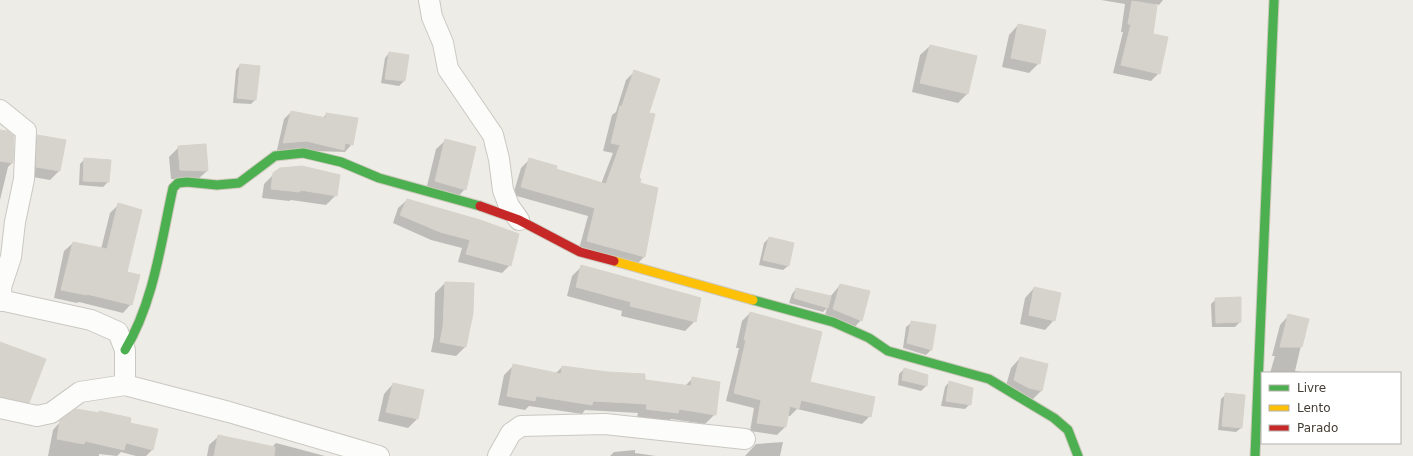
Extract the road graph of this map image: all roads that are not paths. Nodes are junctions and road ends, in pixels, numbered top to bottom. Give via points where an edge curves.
1 (429, 0) edge
2 (1274, 0) edge
3 (0, 110) edge
4 (519, 220) junction
5 (1, 300) edge
6 (125, 350) junction
7 (125, 385) junction
8 (0, 408) edge
9 (746, 439) dead end
10 (379, 456) edge
11 (498, 456) edge
12 (1078, 456) edge
13 (1255, 456) edge

1 - 4 street via 432,17 443,43 448,69 493,135 504,190 509,206
2 - 13 street
3 - 5 street via 26,131 24,180 11,258 1,287
4 - 6 street via 379,178 341,162 303,153 275,156 239,183 178,183 173,188 150,292 137,330
4 - 12 street via 580,252 833,322 873,340 888,351 989,379 1059,422 1068,430
5 - 6 street via 91,320 118,332
6 - 7 street
7 - 8 street via 80,392 52,413 37,416
7 - 10 street
9 - 11 street via 605,424 521,426 511,433

